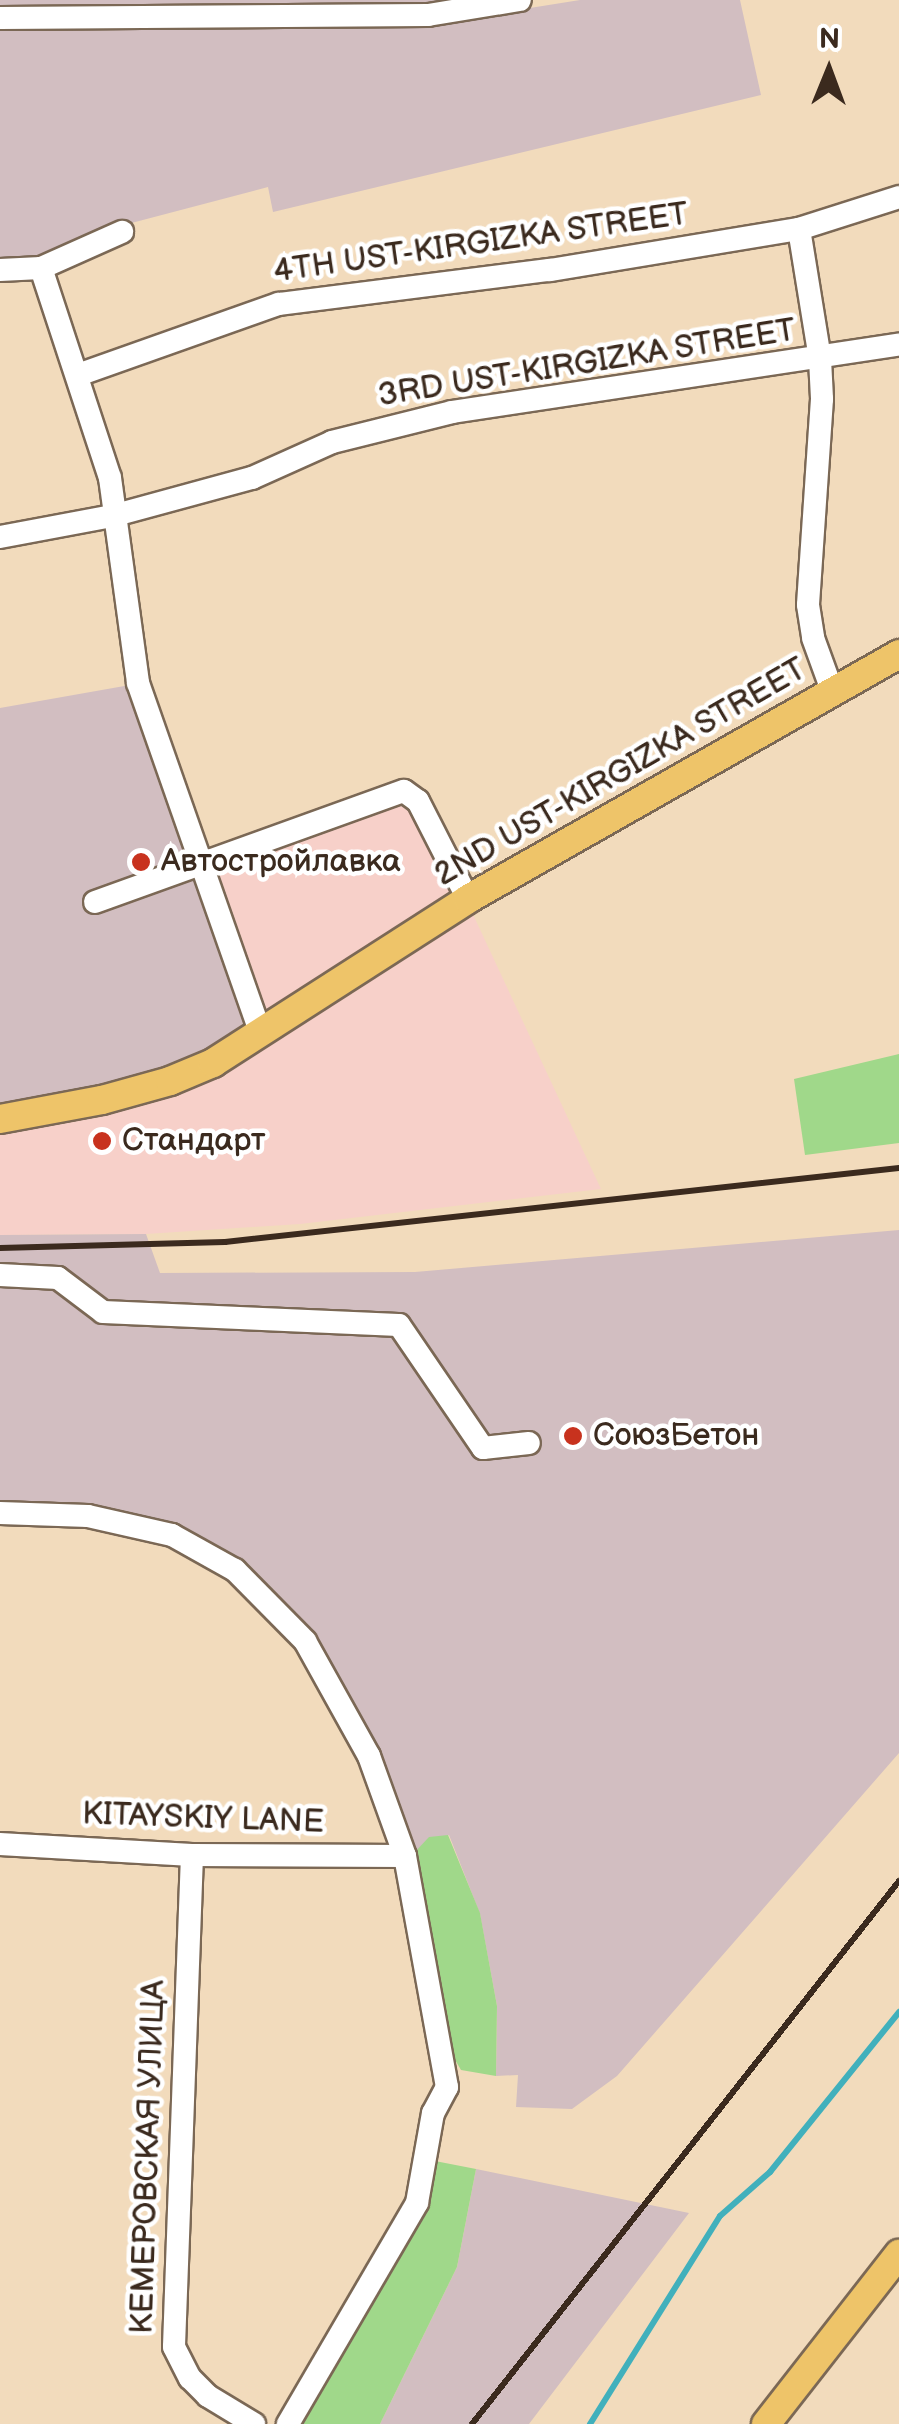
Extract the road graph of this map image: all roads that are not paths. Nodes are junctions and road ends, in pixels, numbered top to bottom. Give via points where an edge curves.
1 (520, 0) edge
2 (0, 18) edge
3 (899, 197) edge
4 (798, 228) junction
5 (122, 232) dead end
6 (41, 268) junction
7 (0, 270) edge
8 (899, 344) edge
9 (820, 359) junction
10 (78, 375) junction
11 (112, 516) junction
12 (0, 537) edge
13 (899, 654) edge
14 (832, 692) junction
15 (200, 866) junction
16 (468, 898) junction
17 (95, 902) dead end
18 (261, 1034) junction
19 (0, 1119) edge
20 (0, 1275) edge
21 (529, 1443) dead end
22 (0, 1513) edge
23 (0, 1844) edge
24 (192, 1855) junction
25 (405, 1856) junction
26 (899, 2254) edge
27 (254, 2424) edge
28 (288, 2424) edge
29 (766, 2424) edge

1 - 2 street via 428,15
3 - 4 street, 4TH UST-KIRGIZKA STREET
4 - 9 street
4 - 10 street, 4TH UST-KIRGIZKA STREET via 550,270 280,304
5 - 6 street
6 - 7 street
6 - 10 street
8 - 9 street, 3RD UST-KIRGIZKA STREET
9 - 11 street, 3RD UST-KIRGIZKA STREET via 452,412 332,442 252,478
9 - 14 street via 822,446 808,589 813,638
10 - 11 street via 110,478
11 - 12 street, 3RD UST-KIRGIZKA STREET
11 - 15 street via 138,683
13 - 14 main road, 2ND UST-KIRGIZKA STREET
14 - 16 main road, 2ND UST-KIRGIZKA STREET
15 - 16 street via 404,790 418,800
15 - 17 street
15 - 18 street
16 - 18 main road, 2ND UST-KIRGIZKA STREET
18 - 19 main road, 2ND UST-KIRGIZKA STREET via 170,1081
20 - 21 street via 58,1278 102,1312 400,1325 483,1448
22 - 25 street via 88,1516 172,1535 235,1570 305,1641 369,1756
23 - 24 street, KITAYSKIY LANE
24 - 25 street, KITAYSKIY LANE
24 - 27 street, КЕМЕРОВСКАЯ УЛИЦА via 174,2347 199,2387
25 - 28 street via 447,2087 433,2113 416,2203
26 - 29 main road

